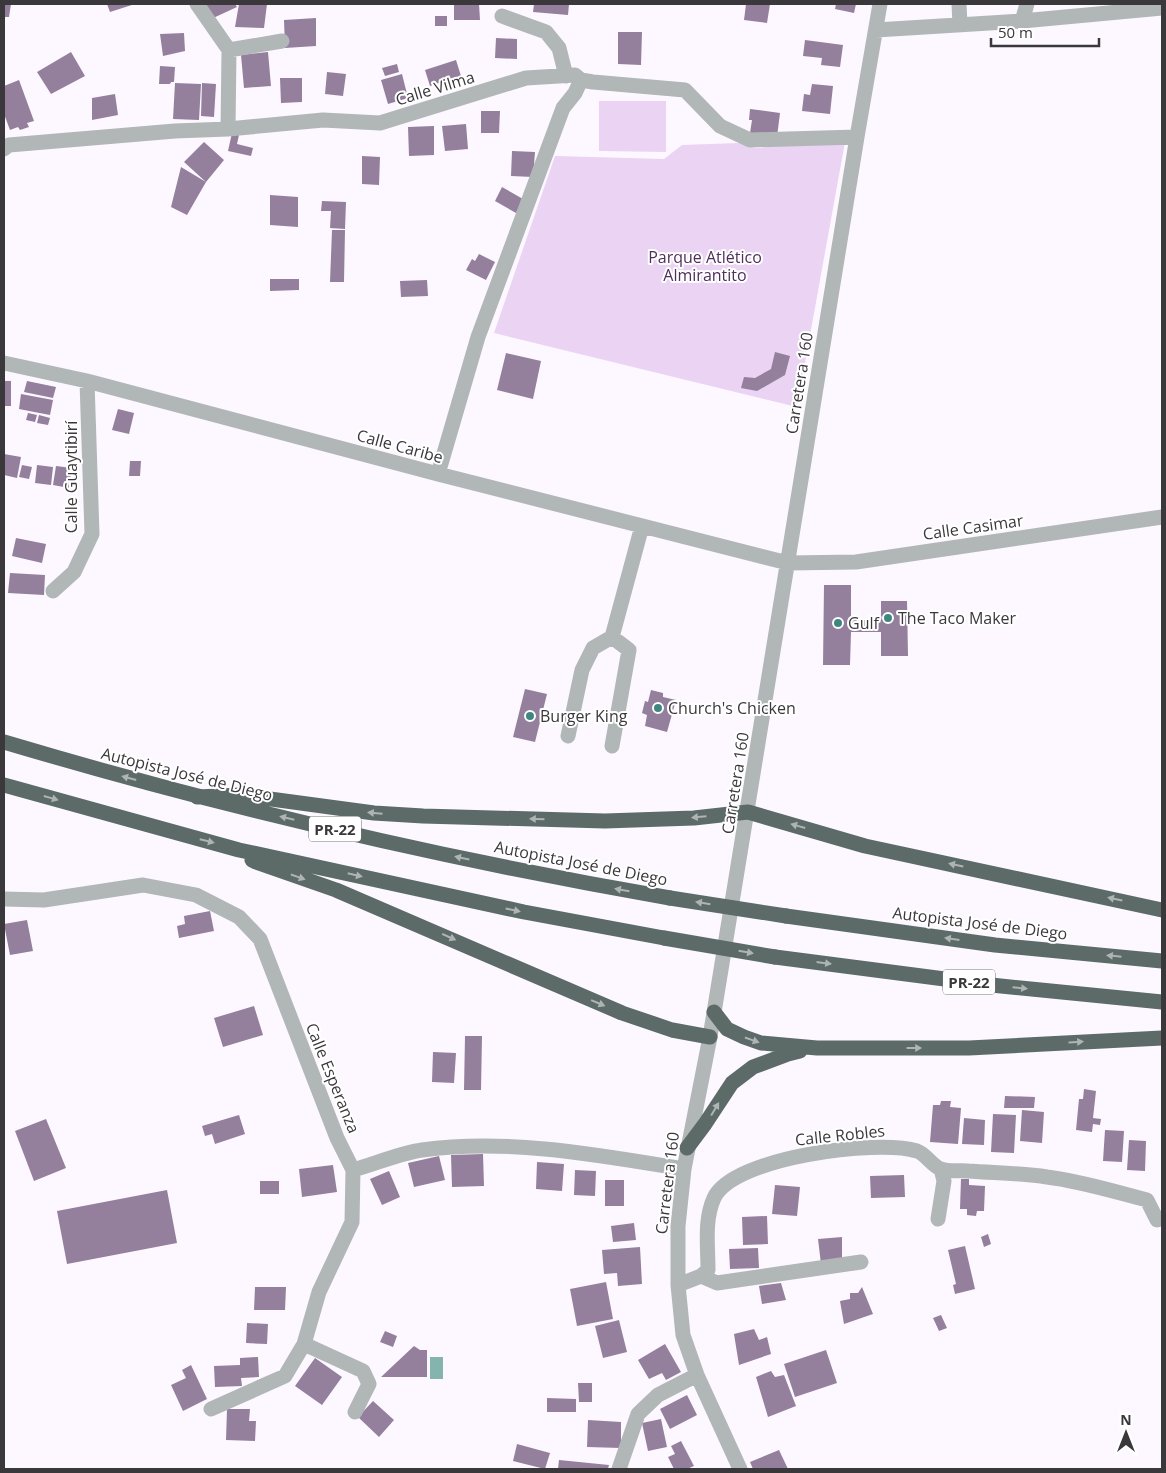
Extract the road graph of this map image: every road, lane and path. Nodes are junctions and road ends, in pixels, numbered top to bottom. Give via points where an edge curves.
1 (197, 4) edge
2 (880, 4) edge
3 (959, 4) edge
4 (1027, 4) edge
5 (1162, 8) edge
6 (502, 16) dead end
7 (1022, 21) junction
8 (960, 25) junction
9 (876, 30) junction
10 (282, 41) dead end
11 (229, 50) junction
12 (566, 76) junction
13 (581, 80) junction
14 (228, 129) junction
15 (857, 136) junction
16 (4, 149) edge
17 (4, 363) edge
18 (87, 381) junction
19 (438, 474) junction
20 (1162, 517) edge
21 (642, 526) junction
22 (788, 563) junction
23 (53, 591) dead end
24 (612, 637) junction
25 (568, 736) dead end
26 (4, 742) edge
27 (612, 746) dead end
28 (4, 785) edge
29 (197, 797) junction
30 (748, 812) junction
31 (239, 850) junction
32 (4, 899) edge
33 (1162, 910) edge
34 (1162, 961) edge
35 (1162, 1002) edge
36 (714, 1012) junction
37 (710, 1037) junction
38 (1162, 1038) edge
39 (817, 1048) junction
40 (687, 1148) junction
41 (684, 1169) junction
42 (941, 1169) junction
43 (353, 1170) junction
44 (938, 1219) dead end
45 (1157, 1220) dead end
46 (861, 1262) dead end
47 (701, 1276) junction
48 (678, 1284) junction
49 (304, 1344) junction
50 (697, 1375) junction
51 (211, 1409) dead end
52 (355, 1412) dead end
53 (619, 1469) edge
54 (740, 1469) edge

1 - 11 street
2 - 9 street, Carretera 160
3 - 8 street
4 - 7 street
5 - 7 street
6 - 12 street via 546,32 559,48
7 - 8 street
8 - 9 street
9 - 15 street, Carretera 160
10 - 11 street
11 - 14 street
12 - 13 street, Calle Vilma via 575,75
12 - 14 street, Calle Vilma via 526,78 380,123 323,120
13 - 15 street, Calle Vilma via 685,90 720,126 750,140
13 - 19 street via 575,94 563,108 517,229 478,337
14 - 16 street, Calle Vilma via 9,145
15 - 22 street, Carretera 160
17 - 18 street, Calle Caribe
18 - 19 street, Calle Caribe
18 - 23 street, Calle Guaytibirí via 92,534 74,572
19 - 21 street, Calle Caribe
20 - 22 street, Calle Casimar via 856,562
21 - 22 street, Calle Caribe
21 - 24 street
22 - 30 street, Carretera 160
24 - 25 street via 593,648 582,670
24 - 27 street via 629,650
29 -> 26 highway, Autopista José de Diego / PR-22
28 -> 31 highway, PR-22
30 -> 29 highway via 694,818 605,821 423,816 374,813 242,795
34 -> 29 highway, Autopista José de Diego / PR-22, bridge via 995,944 670,898 398,844
33 -> 30 highway via 866,846
30 - 36 street, Carretera 160
31 -> 35 highway, PR-22, bridge via 524,912 775,957 991,985
31 -> 37 highway via 256,862 336,890 622,1013 672,1030
32 - 43 street, Calle Esperanza via 44,900 143,885 196,895 238,917 260,939 337,1138
36 - 37 street, Carretera 160
36 -> 39 highway via 727,1029 761,1043
37 - 40 street, Carretera 160
39 -> 38 highway via 969,1048
40 -> 39 highway via 732,1083 744,1073 781,1056
40 - 41 street, Carretera 160
41 - 43 street via 575,1153 458,1147 420,1150
41 - 48 street, Carretera 160 via 678,1226
42 - 44 street via 944,1181
42 - 45 street via 1048,1177 1107,1190 1147,1200
42 - 47 street, Calle Robles via 919,1152 878,1147 794,1157 742,1174 724,1185 714,1197 708,1215 708,1270
43 - 49 street via 352,1222 319,1292
46 - 47 street via 717,1283
47 - 48 street
48 - 50 street, Carretera 160 via 683,1334
49 - 51 street via 285,1376
49 - 52 street via 363,1371 369,1384
50 - 53 street via 658,1396 638,1414
50 - 54 street, Carretera 160

